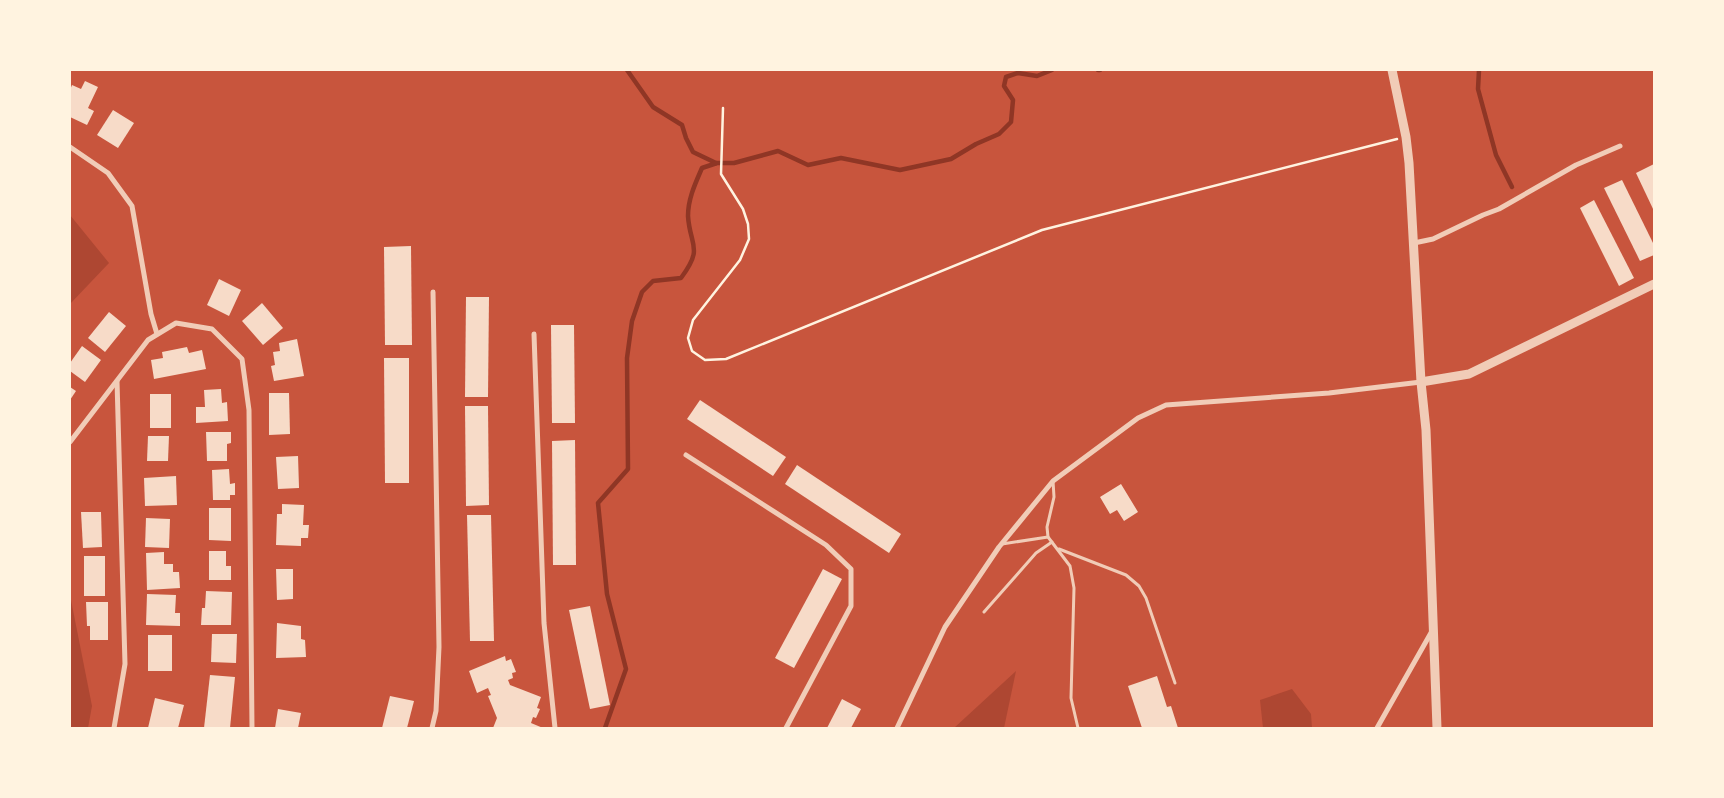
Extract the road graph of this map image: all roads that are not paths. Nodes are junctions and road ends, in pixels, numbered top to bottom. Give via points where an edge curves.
1 (1393, 73) edge
2 (1620, 146) dead end
3 (70, 147) edge
4 (1414, 243) junction
5 (1654, 284) edge
6 (433, 292) dead end
7 (157, 334) junction
8 (534, 334) dead end
9 (117, 380) junction
10 (1421, 382) junction
11 (70, 442) edge
12 (686, 454) dead end
13 (1053, 480) junction
14 (1048, 536) junction
15 (1052, 542) junction
16 (1001, 544) junction
17 (1058, 549) junction
18 (984, 612) dead end
19 (1434, 628) junction
20 (1175, 683) dead end
21 (114, 728) edge
22 (252, 728) edge
23 (432, 728) edge
24 (555, 728) edge
25 (786, 728) edge
26 (897, 728) edge
27 (1078, 728) edge
28 (1377, 728) edge
29 (1437, 728) edge

1 - 4 street via 1406,137
2 - 4 street via 1576,164 1499,209 1434,239
3 - 7 street via 108,173 132,206
4 - 10 street
5 - 10 street via 1469,374
6 - 23 street via 439,646 436,711
7 - 9 street via 148,340
7 - 22 street via 176,323 212,329 242,359 249,410
8 - 24 street via 544,623
9 - 11 street
9 - 21 street via 126,664
10 - 13 street via 1329,393 1166,405 1138,418
10 - 19 street
12 - 25 street via 826,545 851,569 851,606
13 - 14 lane via 1054,497
13 - 16 street
14 - 15 lane
14 - 16 lane
15 - 17 lane
15 - 18 lane via 1036,552
16 - 26 street via 945,627
17 - 20 lane via 1126,575 1138,586 1146,598
17 - 27 lane via 1070,566 1074,588 1070,698
19 - 28 street
19 - 29 street

